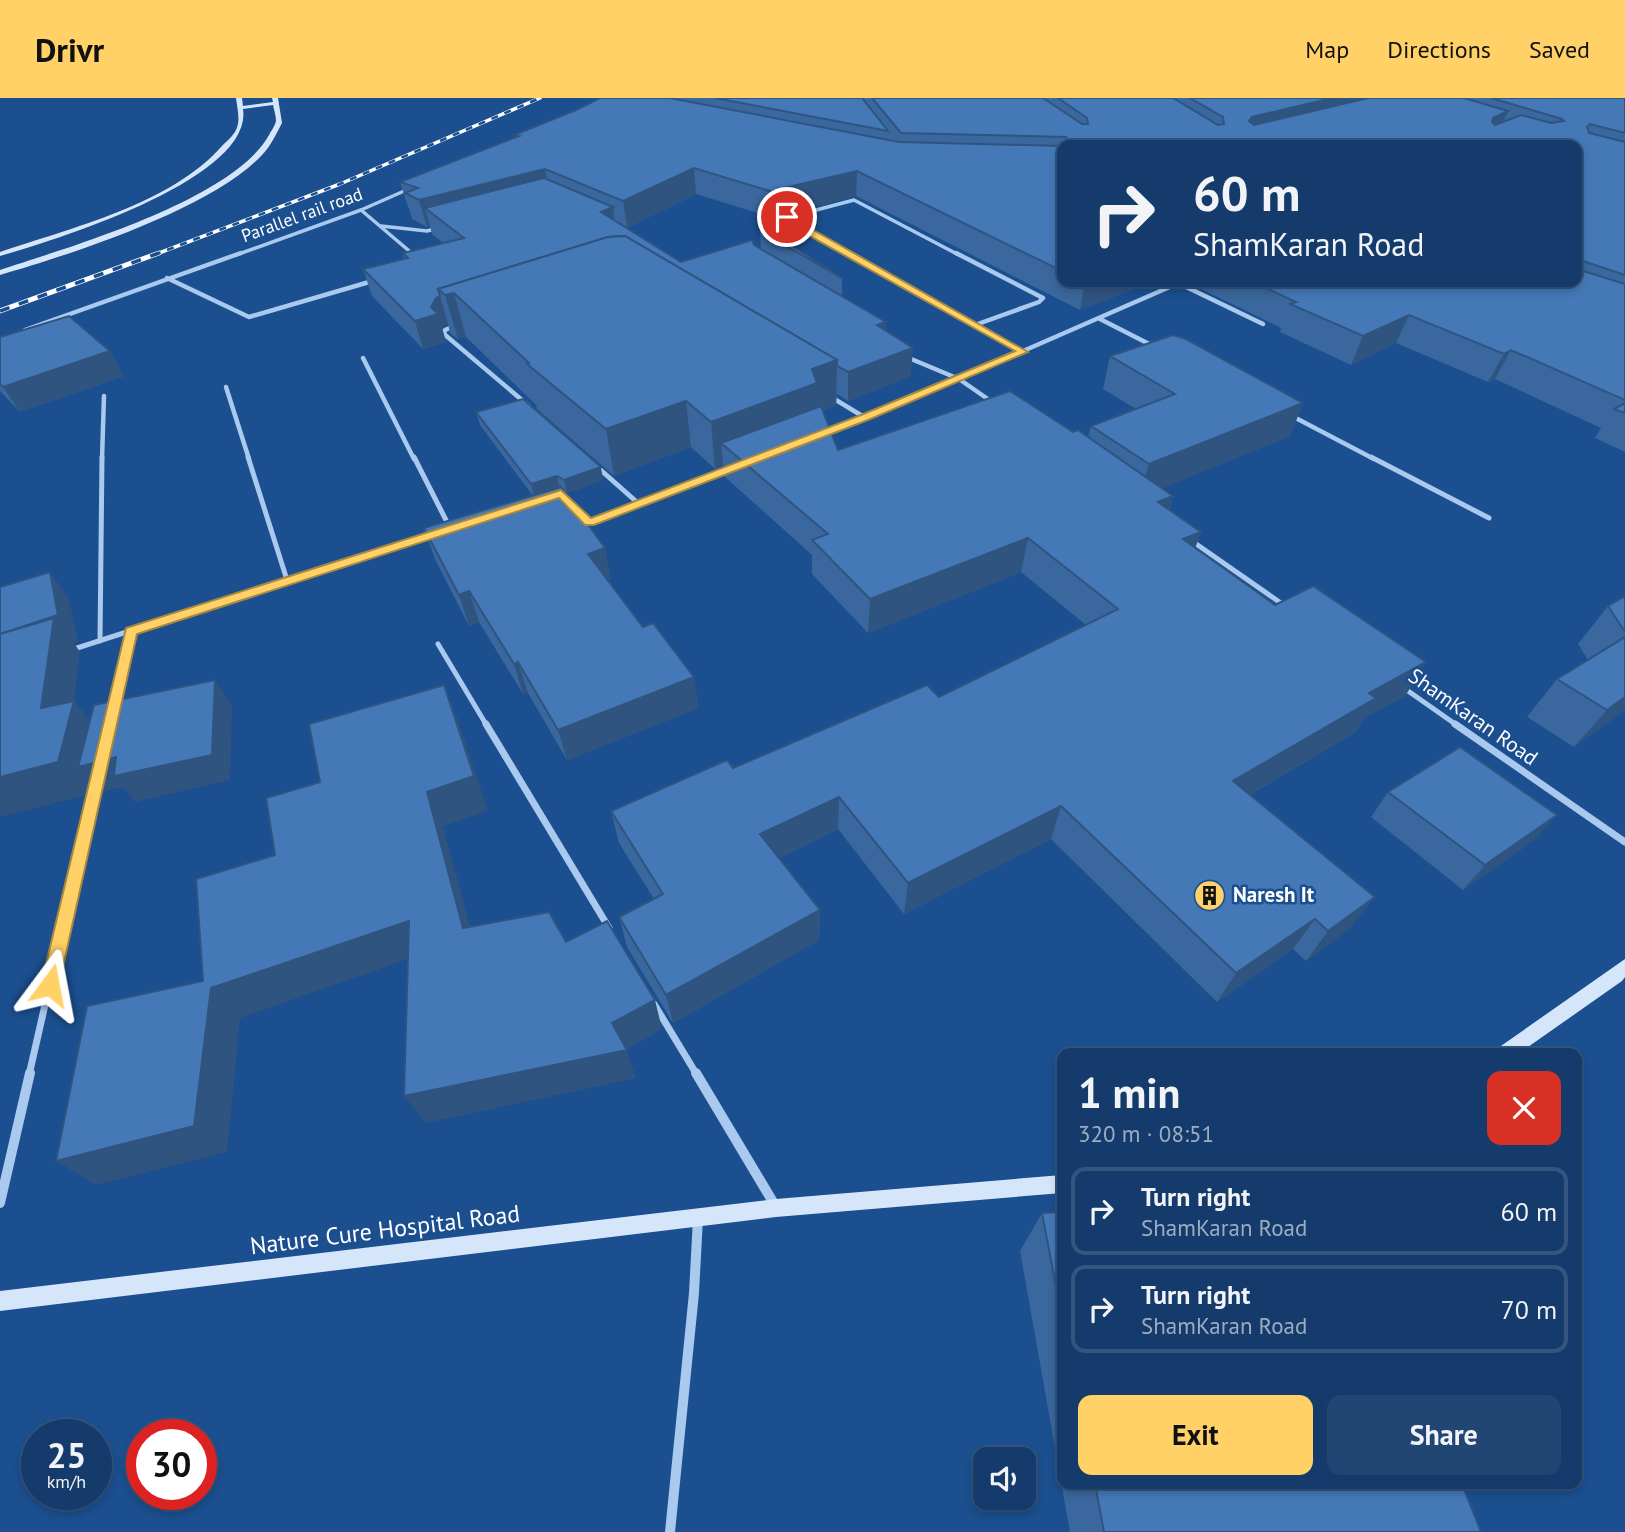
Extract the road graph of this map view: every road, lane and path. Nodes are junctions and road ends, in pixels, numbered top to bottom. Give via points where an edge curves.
1 (239, 98) edge
2 (275, 101) edge
3 (240, 108) junction
4 (411, 188) edge
5 (360, 211) junction
6 (380, 226) junction
7 (443, 227) edge
8 (0, 254) edge
9 (424, 262) edge
10 (0, 273) edge
11 (167, 278) junction
12 (382, 278) edge
13 (1169, 287) edge
14 (1190, 287) edge
15 (1100, 319) junction
16 (462, 324) edge
17 (1263, 324) dead end
18 (975, 325) junction
19 (13, 334) edge
20 (1163, 351) edge
21 (1023, 352) junction
22 (902, 355) edge
23 (363, 358) dead end
24 (959, 379) junction
25 (226, 387) dead end
26 (825, 394) edge
27 (104, 396) dead end
28 (534, 410) edge
29 (1005, 411) edge
30 (1282, 411) edge
31 (864, 417) junction
32 (814, 437) edge
33 (591, 461) edge
34 (739, 466) edge
35 (571, 503) edge
36 (639, 504) junction
37 (1489, 518) dead end
38 (462, 524) edge
39 (450, 528) junction
40 (1177, 531) edge
41 (287, 580) junction
42 (1292, 610) edge
43 (131, 631) junction
44 (100, 641) junction
45 (438, 644) dead end
46 (62, 653) dead end
47 (1395, 682) edge
48 (112, 713) edge
49 (100, 767) edge
50 (1625, 842) edge
51 (611, 932) edge
52 (1622, 972) edge
53 (647, 992) edge
54 (1513, 1048) edge
55 (1057, 1184) edge
56 (0, 1203) edge
57 (776, 1208) junction
58 (698, 1217) junction
59 (0, 1301) edge
60 (670, 1532) edge

1 - 3 street
2 - 3 street
2 - 10 street via 279,123 261,153 230,178 190,201 120,230
3 - 8 street via 242,126 230,144 194,175 83,226
4 - 5 street, Parallel rail road
5 - 6 street
5 - 11 street, Parallel rail road
6 - 7 street via 427,231
6 - 9 street
11 - 12 street via 249,317
11 - 19 street, Parallel rail road
13 - 15 street
14 - 17 street
15 - 20 street
15 - 21 street
16 - 28 street via 444,334
18 - 18 street via 798,226 786,218 854,200 1043,298
18 - 21 street
21 - 24 street
22 - 24 street
23 - 39 street
24 - 29 street
24 - 31 street
25 - 41 street
26 - 31 street
27 - 44 street
30 - 37 street
31 - 32 street
33 - 36 street
34 - 36 street
35 - 36 street via 589,523
38 - 39 street
39 - 41 street
40 - 42 street
41 - 43 street
43 - 44 street
43 - 48 street
44 - 46 street
45 - 51 street
47 - 50 street, ShamKaran Road
49 - 56 street
52 - 54 street
53 - 57 street
55 - 57 street, Nature Cure Hospital Road
57 - 58 street, Nature Cure Hospital Road
58 - 59 street, Nature Cure Hospital Road
58 - 60 street

